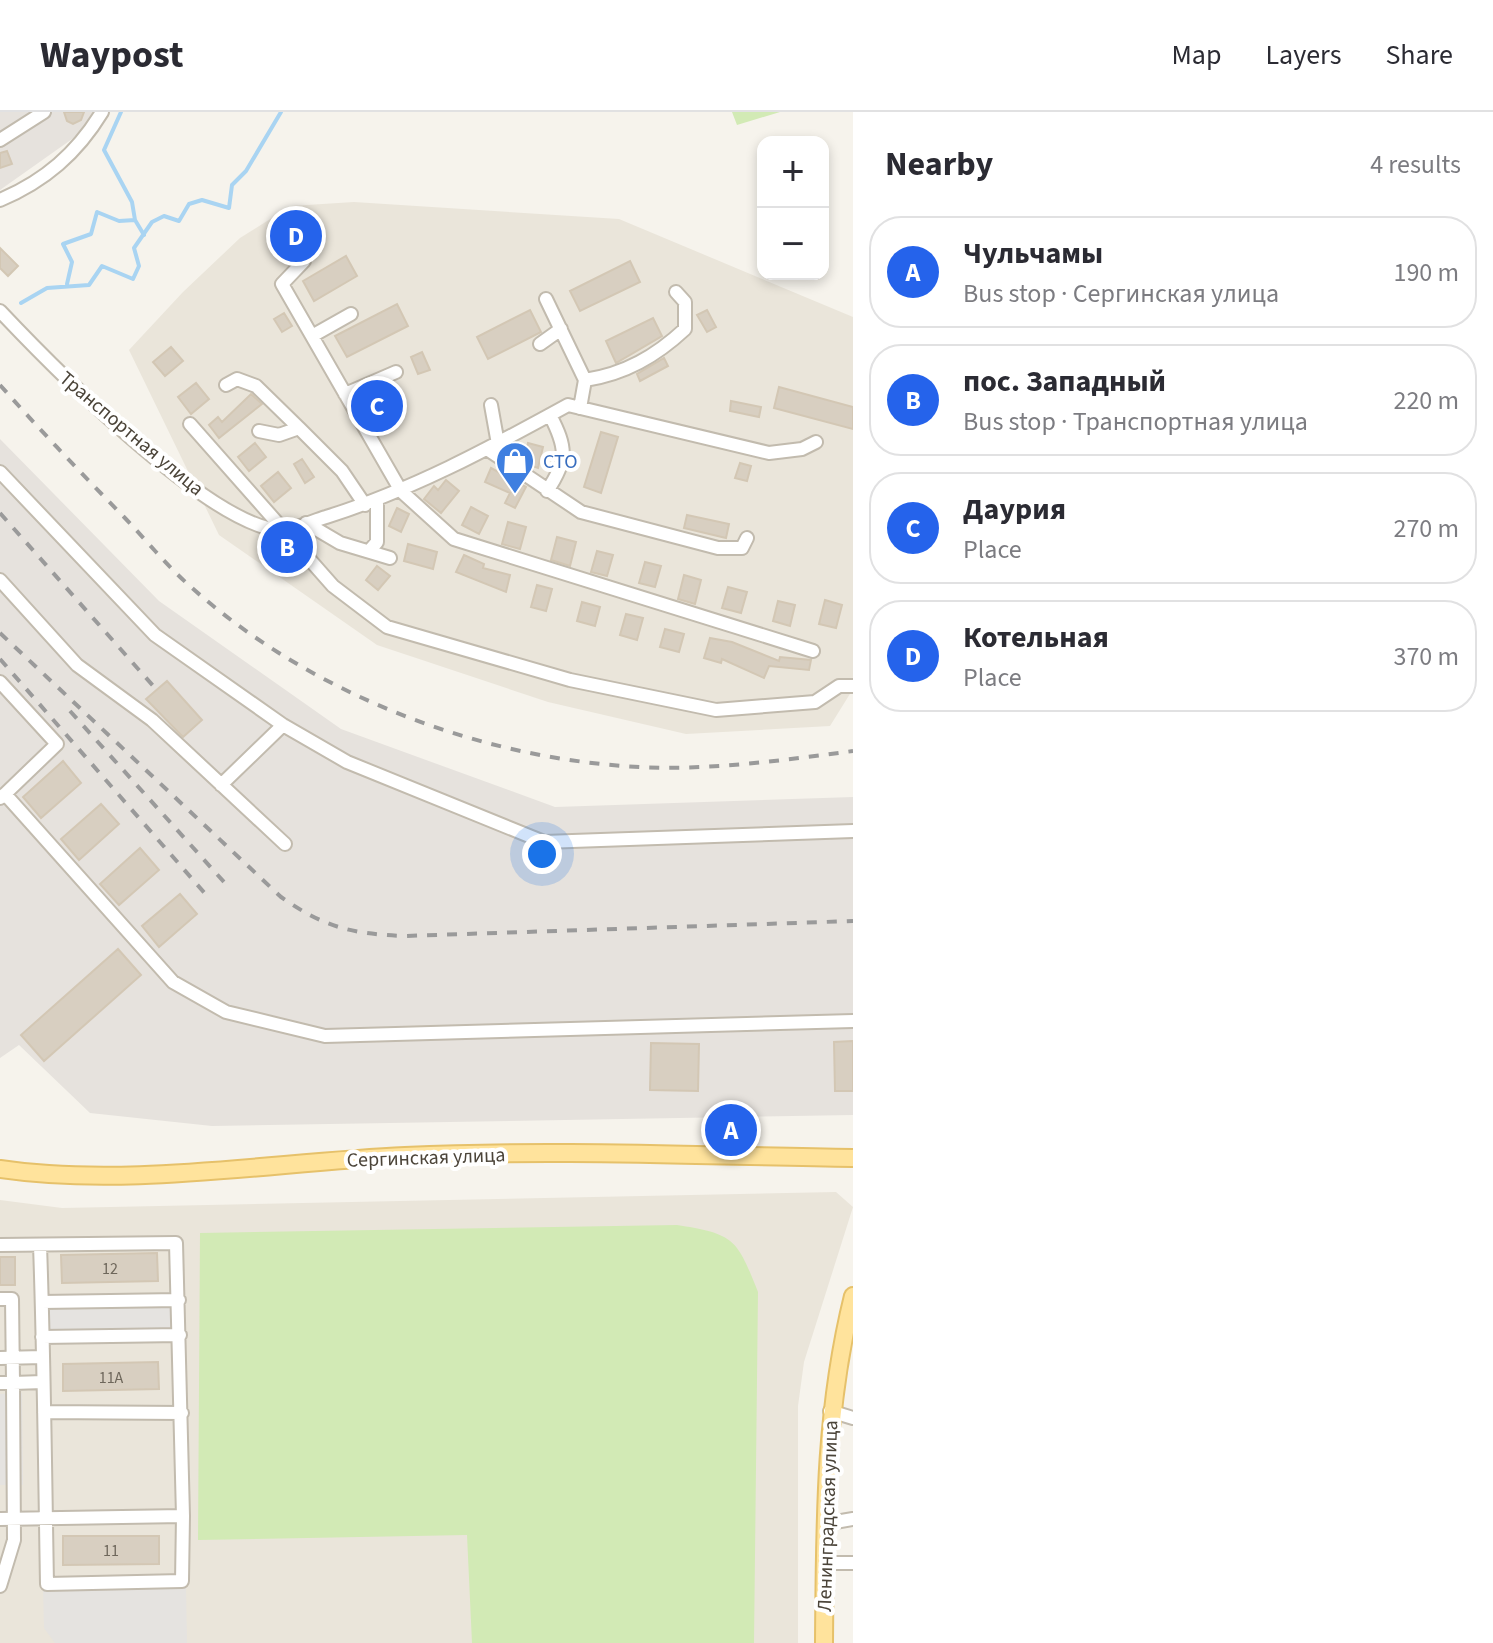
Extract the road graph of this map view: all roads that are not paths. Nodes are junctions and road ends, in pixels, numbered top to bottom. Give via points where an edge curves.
1 (44, 112) edge
2 (102, 112) edge
3 (0, 140) edge
4 (0, 200) edge
5 (304, 261) dead end
6 (676, 292) dead end
7 (546, 299) dead end
8 (0, 311) edge
9 (351, 314) dead end
10 (561, 329) junction
11 (312, 336) junction
12 (540, 344) dead end
13 (396, 372) dead end
14 (585, 380) junction
15 (226, 385) dead end
16 (345, 394) junction
17 (491, 405) dead end
18 (580, 408) junction
19 (550, 415) junction
20 (190, 424) dead end
21 (299, 428) junction
22 (259, 431) dead end
23 (816, 442) dead end
24 (492, 447) junction
25 (0, 472) edge
26 (401, 491) junction
27 (547, 491) junction
28 (252, 496) junction
29 (371, 503) junction
30 (247, 519) junction
31 (306, 523) junction
32 (281, 530) junction
33 (747, 538) dead end
34 (370, 550) junction
35 (390, 558) dead end
36 (0, 580) edge
37 (813, 651) dead end
38 (0, 682) edge
39 (853, 686) edge
40 (283, 725) junction
41 (221, 785) junction
42 (2, 796) edge
43 (853, 831) edge
44 (285, 844) dead end
45 (853, 1021) edge
46 (853, 1158) edge
47 (0, 1169) edge
48 (0, 1245) edge
49 (40, 1245) junction
50 (853, 1296) edge
51 (0, 1299) edge
52 (179, 1300) junction
53 (42, 1302) junction
54 (180, 1335) junction
55 (42, 1337) junction
56 (43, 1357) junction
57 (6, 1358) edge
58 (43, 1382) junction
59 (6, 1383) edge
60 (830, 1411) junction
61 (44, 1412) junction
62 (182, 1413) junction
63 (853, 1418) edge
64 (183, 1516) junction
65 (46, 1518) junction
66 (0, 1519) edge
67 (15, 1519) junction
68 (853, 1519) edge
69 (824, 1524) junction
70 (824, 1563) junction
71 (853, 1563) edge
72 (0, 1581) edge
73 (824, 1643) edge

1 - 3 street
2 - 4 street via 55,169
5 - 11 street via 282,284
6 - 14 street via 685,302 685,329 638,364
7 - 10 street
8 - 30 street, Транспортная улица via 90,402 201,494
9 - 11 street
10 - 12 street
10 - 14 street
11 - 16 street
13 - 16 street
14 - 18 street
15 - 21 street via 237,379 256,386
16 - 26 street
17 - 24 street
18 - 19 street via 568,405
18 - 23 street via 769,453
19 - 24 street
19 - 27 street via 563,439 563,467
20 - 28 street
21 - 22 street via 279,435
21 - 29 street
24 - 26 street
24 - 27 street
25 - 40 street via 155,635
26 - 29 street
26 - 37 street via 454,539
27 - 33 street via 581,512 718,548 742,548
28 - 30 street
28 - 32 street
29 - 31 street
29 - 34 street via 377,542
30 - 32 street, Транспортная улица
31 - 32 street
31 - 34 street via 340,543
32 - 39 street via 333,586 387,627 570,680 716,710 815,702 839,686
34 - 35 street
36 - 41 street via 77,665 152,720
38 - 42 street via 57,744
40 - 41 street
40 - 43 street via 347,762 544,842
41 - 44 street
42 - 45 street via 173,982 226,1012 258,1022 325,1036
46 - 47 main road, Сергинская улица via 512,1154 102,1176
48 - 49 street
49 - 52 street via 176,1243
49 - 53 street
50 - 60 main road, Ленинградская улица
51 - 57 street via 12,1299
52 - 53 street
52 - 54 street
53 - 55 street
54 - 55 street
54 - 62 street
55 - 56 street
56 - 57 street
56 - 58 street
57 - 59 street
58 - 59 street
58 - 61 street
59 - 67 street
60 - 63 street
60 - 69 main road, Ленинградская улица
61 - 62 street
61 - 65 street
62 - 64 street
64 - 65 street
64 - 65 street via 182,1581 47,1584
65 - 67 street
66 - 67 street
67 - 72 street
68 - 69 street
69 - 70 main road, Ленинградская улица
70 - 71 street
70 - 73 main road, Ленинградская улица

